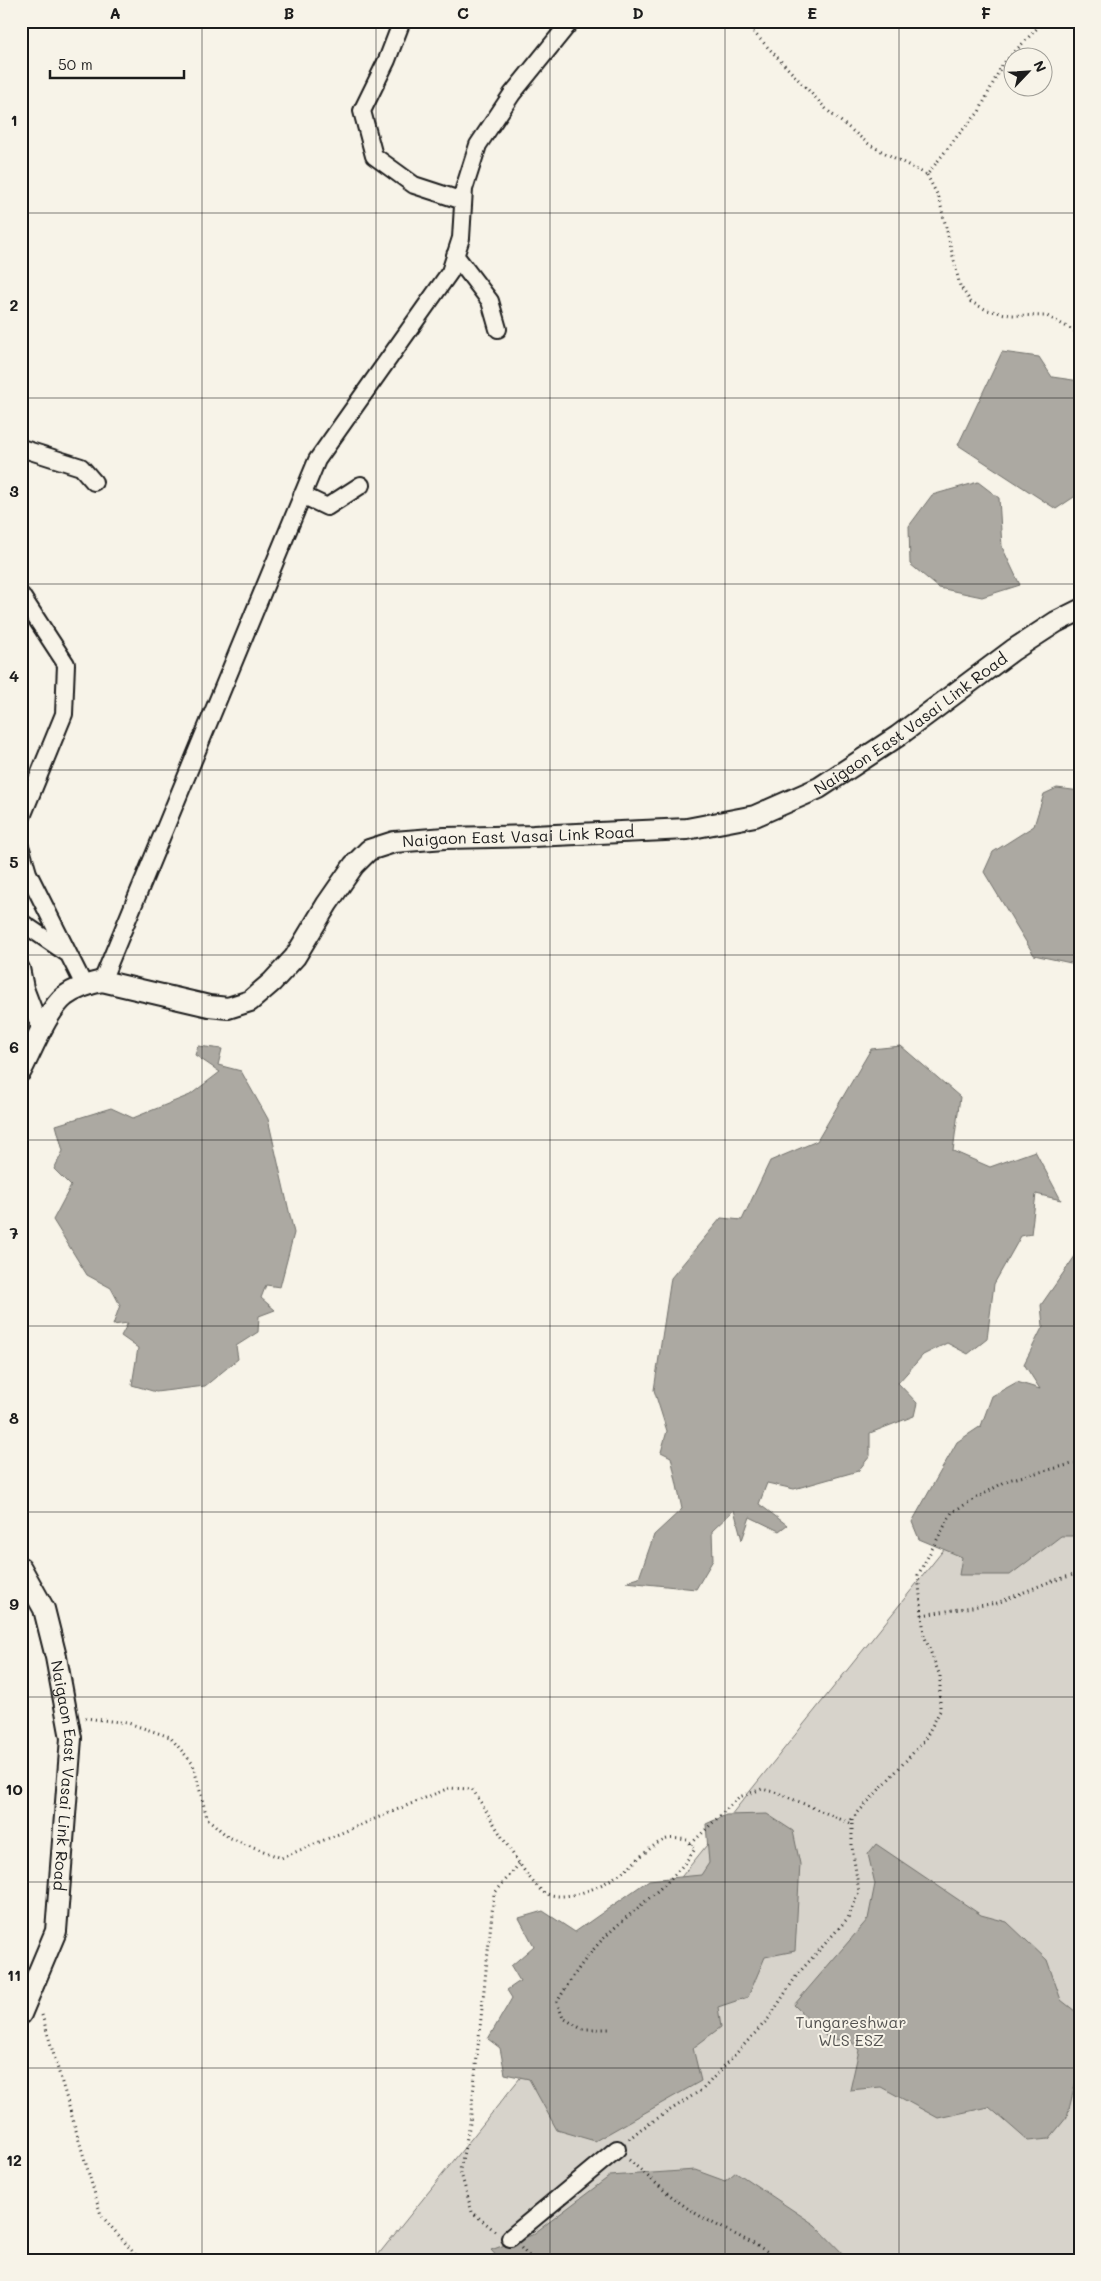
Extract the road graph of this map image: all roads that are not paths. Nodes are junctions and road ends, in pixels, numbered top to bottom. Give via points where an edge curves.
1 (402, 21) edge
2 (571, 21) edge
3 (463, 201) junction
4 (455, 255) junction
5 (498, 329) dead end
6 (21, 448) edge
7 (94, 482) dead end
8 (361, 485) dead end
9 (302, 495) junction
10 (21, 595) edge
11 (1080, 610) edge
12 (21, 819) edge
13 (21, 849) edge
14 (21, 922) edge
15 (70, 955) junction
16 (21, 968) edge
17 (93, 983) junction
18 (40, 1030) junction
19 (21, 1072) edge
20 (21, 1568) edge
21 (21, 2014) edge
22 (617, 2149) road end
23 (510, 2238) road end

1 - 3 street via 362,110 374,156 414,185
2 - 3 street via 512,94 478,145
3 - 4 street via 461,238
4 - 5 street via 490,301
4 - 9 street via 450,272 317,460
6 - 7 street via 81,467
8 - 9 street via 327,507
9 - 17 street
10 - 12 street via 66,664 64,714
11 - 17 street, Naigaon East Vasai Link Road via 1012,650 898,736 818,788 755,816 687,829 394,842 369,850 354,865 295,957 250,1001 228,1008 209,1006
13 - 15 street via 28,873
14 - 15 street
15 - 17 street
16 - 18 street
17 - 18 street via 64,997
18 - 19 street
20 - 21 street, Naigaon East Vasai Link Road via 44,1609 71,1738 56,1932
22 - 23 street

